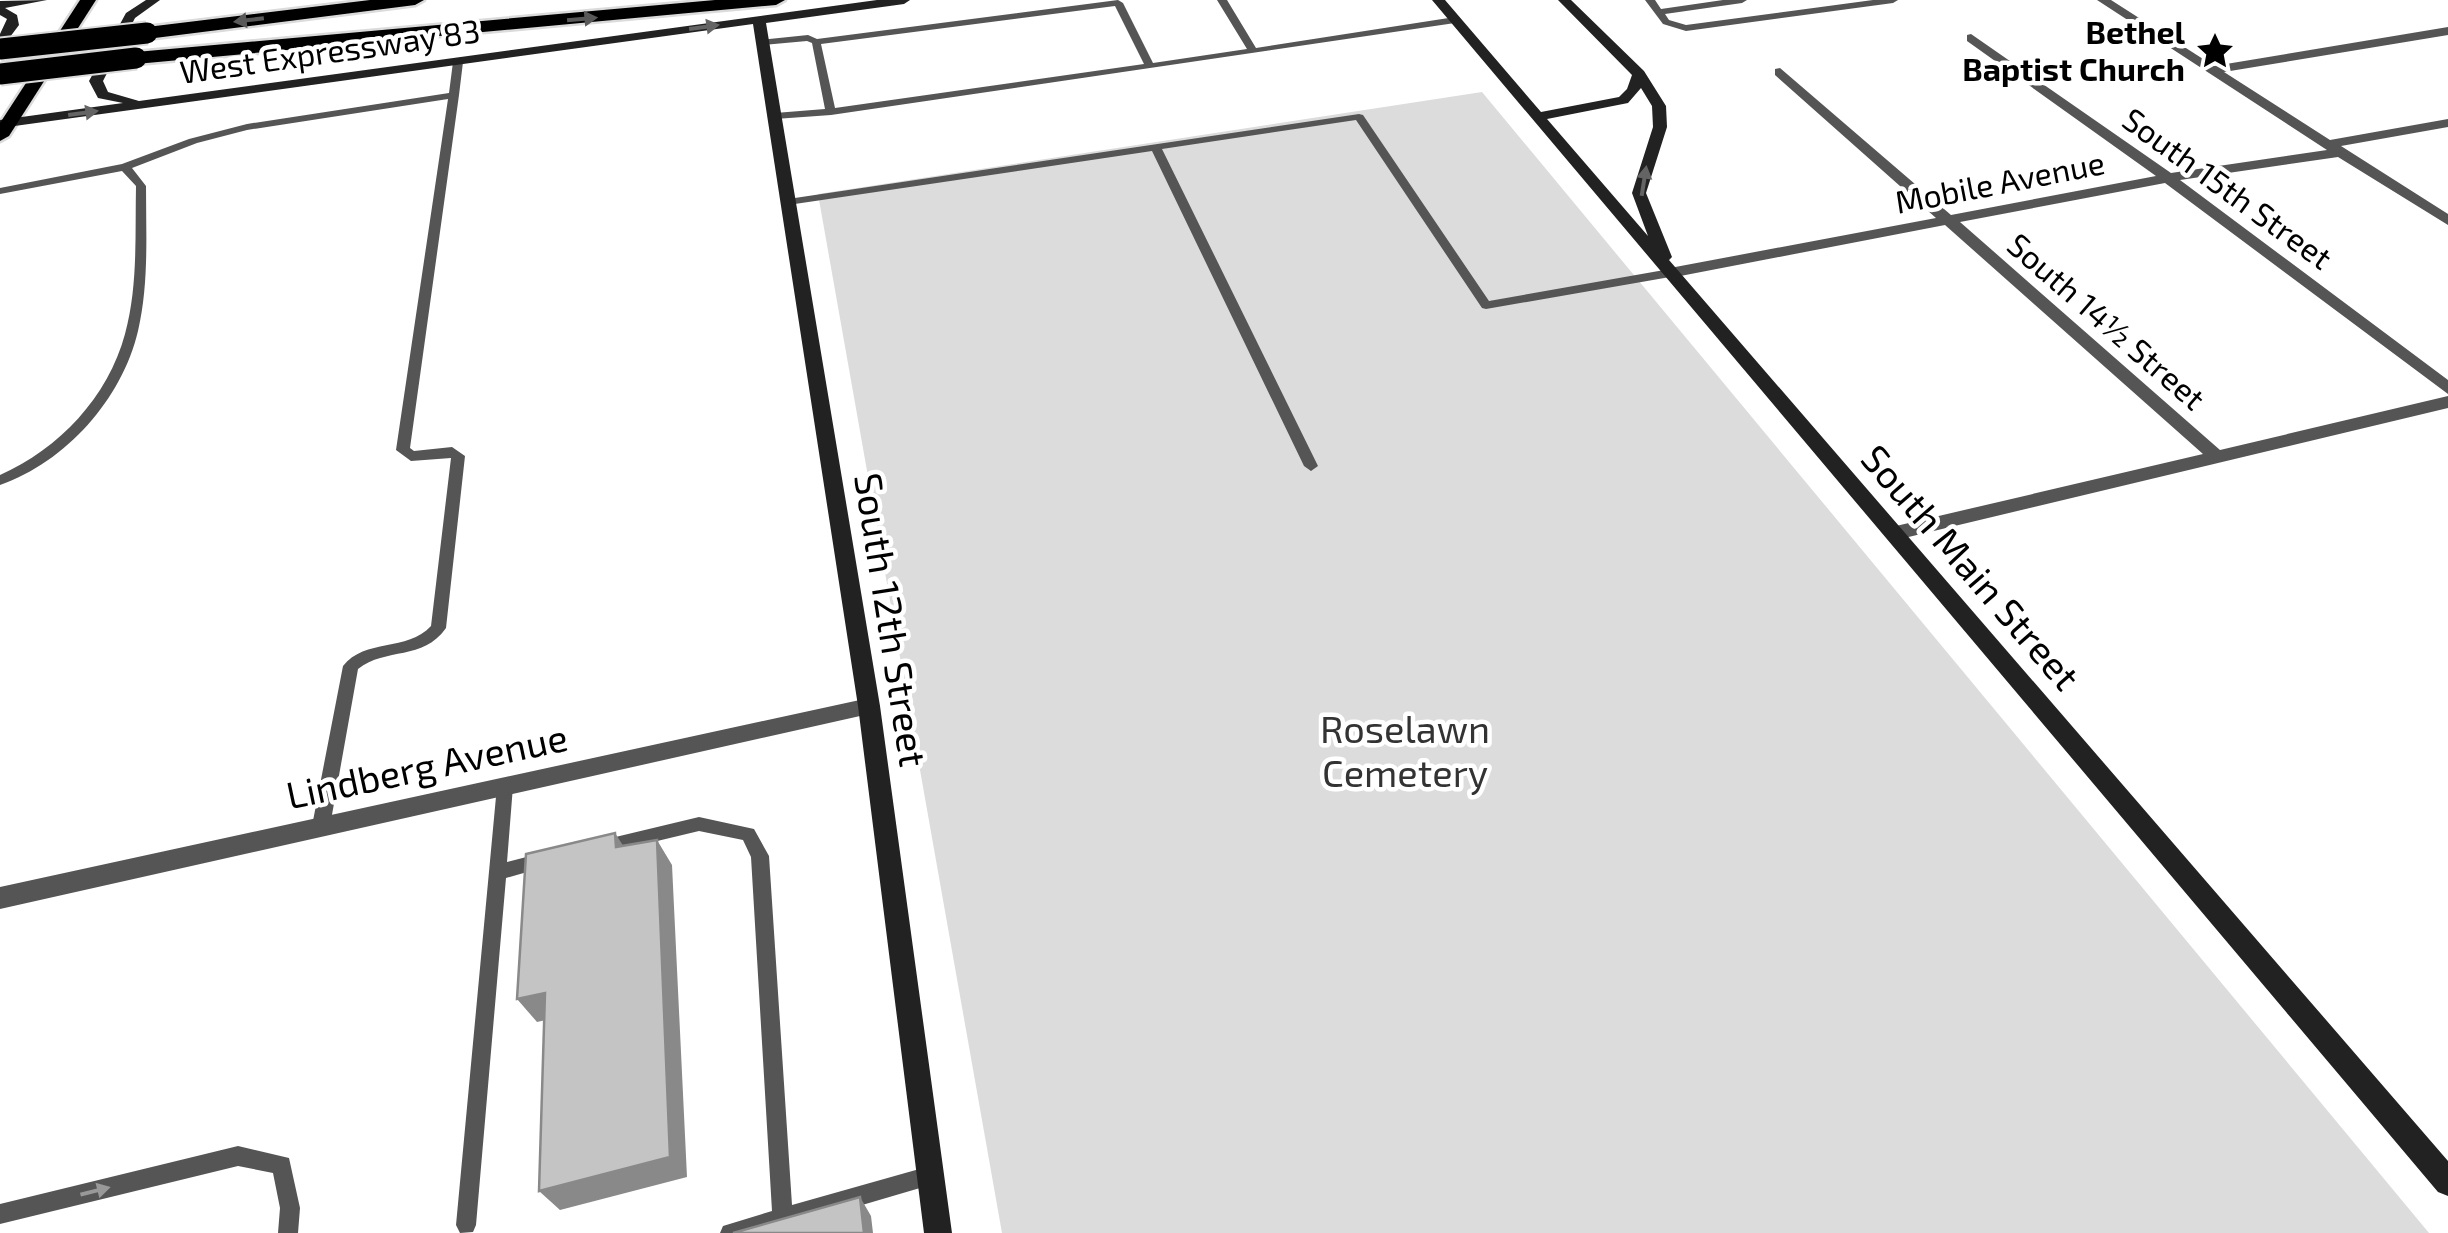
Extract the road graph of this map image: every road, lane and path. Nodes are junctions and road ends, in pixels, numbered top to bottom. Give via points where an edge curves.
1 (41, 0) edge
2 (88, 0) edge
3 (154, 0) edge
4 (386, 0) edge
5 (415, 0) edge
6 (586, 0) edge
7 (776, 0) edge
8 (904, 0) edge
9 (1222, 0) edge
10 (1438, 0) edge
11 (1564, 0) edge
12 (1650, 0) edge
13 (1742, 0) edge
14 (1893, 0) edge
15 (2106, 0) edge
16 (0, 8) edge
17 (316, 12) junction
18 (1658, 12) junction
19 (759, 20) junction
20 (1455, 20) junction
21 (2448, 31) edge
22 (1971, 38) dead end
23 (0, 42) edge
24 (763, 42) junction
25 (816, 42) junction
26 (0, 50) edge
27 (1253, 51) junction
28 (136, 58) junction
29 (458, 62) junction
30 (1150, 66) junction
31 (2212, 70) junction
32 (1780, 72) dead end
33 (0, 74) edge
34 (1639, 74) junction
35 (454, 96) junction
36 (159, 103) junction
37 (830, 112) junction
38 (775, 116) junction
39 (1538, 117) junction
40 (2448, 122) edge
41 (2, 128) edge
42 (1156, 148) junction
43 (2335, 148) junction
44 (126, 168) junction
45 (2168, 178) junction
46 (0, 191) edge
47 (788, 202) junction
48 (1950, 221) junction
49 (2448, 221) edge
50 (1670, 272) junction
51 (2448, 388) edge
52 (2448, 402) edge
53 (2215, 455) junction
54 (1311, 466) dead end
55 (0, 480) edge
56 (1896, 533) junction
57 (870, 706) junction
58 (504, 786) junction
59 (321, 826) junction
60 (497, 872) junction
61 (0, 898) edge
62 (930, 1176) junction
63 (2448, 1182) edge
64 (0, 1214) edge
65 (782, 1218) junction
66 (466, 1225) dead end
67 (288, 1233) edge
68 (730, 1233) edge
69 (938, 1233) edge

1 - 16 street
2 - 41 main road
3 - 36 street via 130,16 96,82 103,95
4 - 17 highway
5 - 17 highway
6 - 28 highway
28 -> 7 highway
8 - 19 street, West Expressway 83
9 - 27 lane
10 - 20 street, South Main Street
11 - 34 street
12 - 18 lane
13 - 18 lane
14 - 18 lane via 1686,28
15 - 31 street
16 - 23 street via 13,18
17 -> 26 highway, bridge
19 - 24 street, South 12th Street
29 -> 19 street, West Expressway 83
20 - 27 lane
20 - 39 street, South Main Street
21 - 31 street
22 - 45 street, South 15th Street
24 - 25 lane
24 - 38 street, South 12th Street
25 - 30 lane via 1118,2
25 - 37 lane
27 - 30 lane
28 - 33 highway, bridge
29 - 35 lane
29 - 36 street, West Expressway 83
30 - 37 lane
31 - 43 street
32 - 48 street, South 14½ Street
34 - 39 street via 1623,100
50 -> 34 street via 1639,193 1660,127 1660,106
35 - 44 lane via 248,127
35 - 59 lane via 403,450 411,456 458,456 438,628 426,641 371,654 352,666
41 -> 36 street, West Expressway 83
37 - 38 lane
38 - 47 street, South 12th Street
39 - 50 street, South Main Street
40 - 43 street, Mobile Avenue
42 - 47 lane
42 - 50 lane via 1359,118 1486,305
42 - 54 lane
43 - 45 street, Mobile Avenue
43 - 49 street
44 - 46 lane
44 - 55 lane via 141,186 131,334 106,393 80,422 21,473
45 - 48 street, Mobile Avenue
45 - 51 street, South 15th Street
47 - 57 street, South 12th Street
48 - 50 street, Mobile Avenue
48 - 53 street, South 14½ Street
50 - 56 street, South Main Street
52 - 53 street
53 - 56 street
56 - 63 street, South Main Street
57 - 58 street, Lindberg Avenue
57 - 62 street, South 12th Street
58 - 59 street, Lindberg Avenue
58 - 60 lane
59 - 61 street, Lindberg Avenue
60 - 65 lane via 699,824 748,834 760,856
60 - 66 lane
62 - 65 lane
62 - 69 street, South 12th Street
64 -> 67 lane via 238,1156 282,1165
65 - 68 lane

